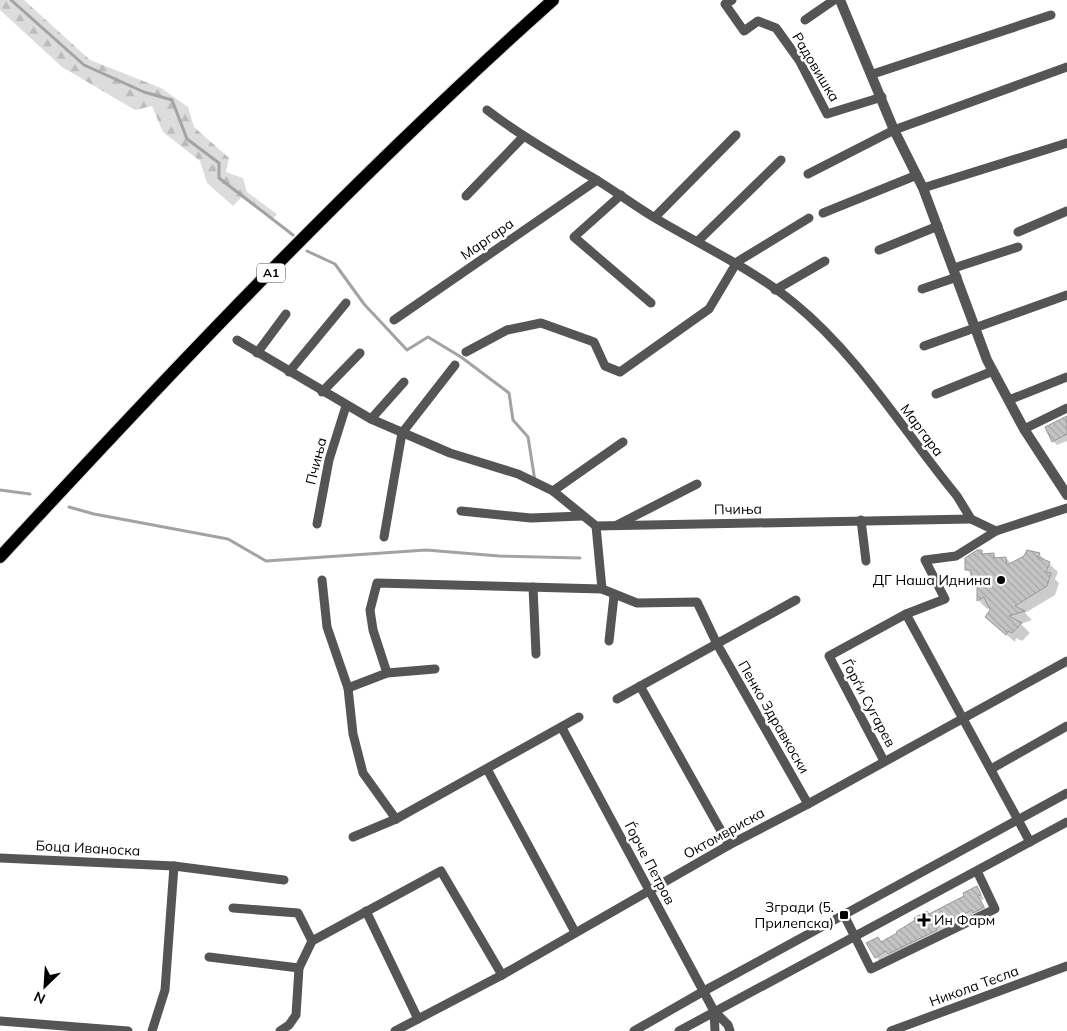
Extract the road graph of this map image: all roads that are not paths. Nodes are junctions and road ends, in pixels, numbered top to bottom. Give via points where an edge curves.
1 (553, 0) edge
2 (732, 0) edge
3 (834, 0) edge
4 (840, 0) edge
5 (1051, 15) dead end
6 (805, 20) dead end
7 (1067, 67) edge
8 (873, 74) junction
9 (882, 97) junction
10 (486, 110) dead end
11 (894, 130) junction
12 (736, 134) dead end
13 (523, 137) junction
14 (1067, 143) edge
15 (781, 160) dead end
16 (808, 174) dead end
17 (916, 175) junction
18 (597, 180) junction
19 (923, 188) junction
20 (620, 195) junction
21 (466, 196) dead end
22 (1067, 211) edge
23 (823, 213) dead end
24 (655, 218) junction
25 (809, 218) dead end
26 (938, 226) junction
27 (1018, 232) dead end
28 (698, 242) junction
29 (1018, 247) dead end
30 (879, 250) dead end
31 (825, 261) dead end
32 (737, 262) junction
33 (956, 273) junction
34 (775, 290) junction
35 (922, 290) dead end
36 (1067, 295) edge
37 (346, 303) dead end
38 (651, 303) dead end
39 (286, 314) dead end
40 (394, 320) dead end
41 (974, 327) junction
42 (237, 340) dead end
43 (924, 346) dead end
44 (466, 352) dead end
45 (257, 353) junction
46 (360, 353) dead end
47 (455, 365) dead end
48 (993, 370) junction
49 (289, 372) junction
50 (1067, 377) edge
51 (404, 382) dead end
52 (322, 392) junction
53 (936, 394) dead end
54 (1009, 400) junction
55 (346, 406) junction
56 (1067, 408) edge
57 (371, 419) junction
58 (1024, 428) junction
59 (402, 433) junction
60 (622, 442) dead end
61 (697, 484) dead end
62 (553, 490) junction
63 (1067, 495) edge
64 (1067, 508) edge
65 (461, 511) dead end
66 (582, 516) junction
67 (971, 518) junction
68 (862, 520) junction
69 (317, 524) dead end
70 (596, 526) junction
71 (615, 526) junction
72 (996, 530) junction
73 (384, 537) dead end
74 (0, 557) edge
75 (866, 562) dead end
76 (322, 580) dead end
77 (533, 587) junction
78 (602, 589) junction
79 (614, 596) junction
80 (796, 600) dead end
81 (906, 614) junction
82 (609, 642) dead end
83 (717, 644) junction
84 (536, 654) dead end
85 (1067, 661) edge
86 (435, 669) dead end
87 (387, 673) junction
88 (640, 686) junction
89 (348, 688) junction
90 (617, 699) dead end
91 (579, 717) dead end
92 (961, 717) junction
93 (1067, 726) edge
94 (562, 728) junction
95 (884, 761) junction
96 (487, 769) junction
97 (991, 769) junction
98 (1067, 793) edge
99 (808, 804) junction
100 (396, 819) junction
101 (1018, 820) junction
102 (1066, 824) edge
103 (353, 838) dead end
104 (1030, 842) junction
105 (728, 845) junction
106 (0, 858) edge
107 (174, 866) junction
108 (977, 871) junction
109 (284, 880) dead end
110 (650, 891) junction
111 (233, 908) dead end
112 (366, 911) junction
113 (844, 915) junction
114 (575, 932) junction
115 (854, 936) junction
116 (312, 941) junction
117 (208, 957) dead end
118 (1067, 966) edge
119 (299, 968) junction
120 (502, 975) junction
121 (704, 991) junction
122 (714, 1011) junction
123 (418, 1019) junction
124 (0, 1021) edge
125 (54, 1028) edge
126 (126, 1031) edge
127 (152, 1031) edge
128 (280, 1031) edge
129 (395, 1031) edge
130 (634, 1031) edge
131 (679, 1031) edge
132 (715, 1031) edge
133 (730, 1031) edge
134 (891, 1031) edge

1 - 74 main road, A1 via 404,138 288,254
2 - 9 street, Радовишка via 725,4 744,31 758,21 776,28 799,60 827,114
3 - 6 street, Радовишка
4 - 8 street
5 - 8 street
7 - 11 street
8 - 9 street
9 - 11 street
10 - 13 street, Маргара
11 - 16 street
11 - 17 street
12 - 24 street
13 - 18 street, Маргара
13 - 21 street
14 - 19 street
15 - 28 street
17 - 19 street
17 - 23 street
18 - 20 street, Маргара
18 - 40 street, Маргара
19 - 26 street
20 - 24 street, Маргара
20 - 38 street via 574,237
22 - 27 street
24 - 28 street, Маргара
25 - 32 street
26 - 30 street
26 - 33 street
28 - 32 street, Маргара
29 - 33 street
31 - 34 street
32 - 34 street, Маргара
32 - 44 street via 710,308 620,372 605,366 594,342 541,323 507,330
33 - 35 street
33 - 41 street
34 - 67 street, Маргара via 826,330
36 - 41 street
37 - 49 street
39 - 45 street
41 - 43 street
41 - 48 street
42 - 45 street
45 - 49 street
46 - 52 street
47 - 59 street
48 - 53 street
48 - 54 street
49 - 52 street
50 - 54 street
51 - 57 street
52 - 55 street
54 - 58 street
55 - 57 street
55 - 69 street, Пчиња via 329,460
56 - 58 street
57 - 59 street
58 - 63 street
59 - 62 street via 450,453 518,474
59 - 73 street
60 - 62 street
61 - 71 street, Пчиња
62 - 66 street
64 - 72 street
65 - 66 street via 531,518
66 - 70 street
67 - 68 street, Пчиња
67 - 72 street
68 - 71 street, Пчиња
68 - 75 street
70 - 71 street, Пчиња
70 - 78 street
72 - 81 street, Ѓорѓи Сугарев via 956,556 925,560 945,599
76 - 89 street via 327,627
77 - 78 street
77 - 84 street
77 - 87 street via 377,583 370,610 372,630
78 - 79 street
79 - 82 street
79 - 83 street via 637,603 697,602
80 - 83 street
81 - 92 street
81 - 95 street, Ѓорѓи Сугарев via 829,656
83 - 88 street
83 - 99 street, Пенко Здравкоски
85 - 92 street, Октомвриска
86 - 87 street
87 - 89 street
88 - 90 street
88 - 105 street
89 - 100 street via 353,734 363,773
91 - 94 street
92 - 95 street, Октомвриска
92 - 97 street
93 - 97 street
94 - 96 street
94 - 110 street, Ѓорче Петров
95 - 99 street, Октомвриска
96 - 100 street
96 - 114 street
97 - 101 street
98 - 101 street
99 - 105 street, Октомвриска
100 - 103 street
101 - 104 street
101 - 113 street
102 - 104 street
104 - 108 street
105 - 110 street, Октомвриска
106 - 107 street, Боца Иваноска
107 - 109 street, Боца Иваноска
107 - 127 street via 165,990
108 - 115 street
108 - 115 street via 995,909 871,969
110 - 114 street, Октомвриска
110 - 121 street, Ѓорче Петров
111 - 116 street via 298,913
112 - 116 street
112 - 120 street via 441,871
112 - 123 street
113 - 115 street
113 - 121 street
114 - 120 street, Октомвриска
115 - 122 street
116 - 119 street
117 - 119 street
118 - 134 street, Никола Тесла
119 - 128 street via 296,1016
120 - 123 street, Октомвриска
121 - 122 street, Ѓорче Петров
121 - 130 street
122 - 131 street
122 - 132 street, Ѓорче Петров
122 - 133 street, Ѓорче Петров
123 - 129 street, Октомвриска
124 - 125 street
125 - 126 street

